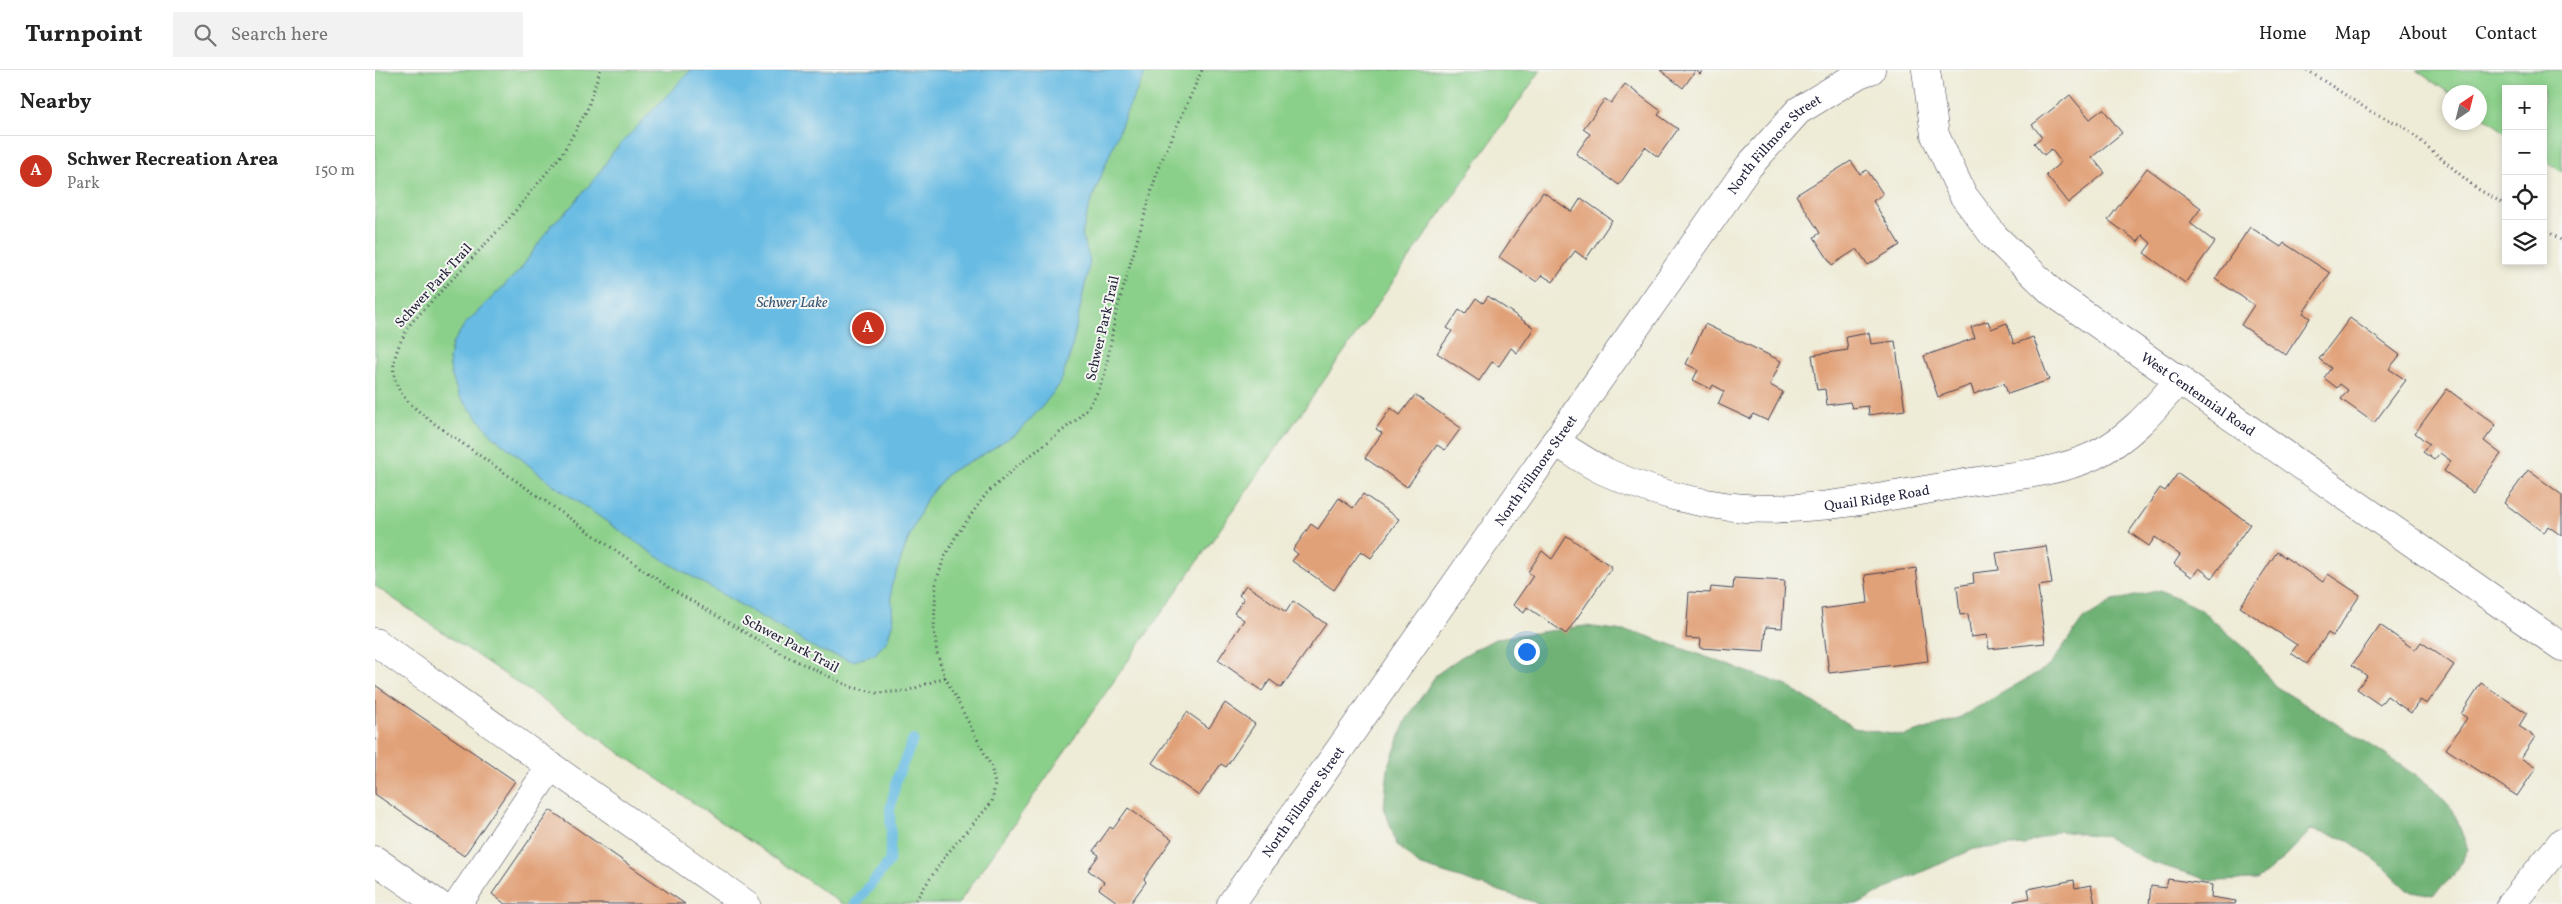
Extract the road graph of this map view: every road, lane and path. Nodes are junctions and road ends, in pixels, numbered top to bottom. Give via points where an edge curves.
1 (600, 70) edge
2 (1202, 70) edge
3 (1871, 70) edge
4 (1926, 70) edge
5 (2307, 70) edge
6 (2502, 203) edge
7 (2547, 231) edge
8 (2562, 241) edge
9 (2180, 379) junction
10 (1555, 442) junction
11 (375, 642) edge
12 (2562, 647) edge
13 (945, 677) junction
14 (551, 766) junction
15 (2562, 842) edge
16 (375, 860) edge
17 (438, 904) edge
18 (458, 904) edge
19 (746, 904) edge
20 (913, 904) edge
21 (1231, 904) edge
22 (2511, 904) edge

1 - 13 path, Schwer Park Trail via 587,110 562,154 507,221 411,323 400,340 393,355 399,392 412,407 446,432 671,589 782,654 851,687 877,693 907,691
2 - 13 path, Schwer Park Trail via 1158,169 1116,313 1105,373 1091,405 986,494 944,558 933,605 937,653
3 - 10 street, North Fillmore Street via 1798,111 1749,166
4 - 9 street, West Centennial Road via 1935,135 1963,195 1994,236 2052,292
5 - 6 path via 2370,111 2403,126 2476,188
7 - 8 path
9 - 10 street, Quail Ridge Road via 2150,414 2115,444 2071,464 1871,498 1791,508 1750,508 1676,496 1602,470
9 - 12 street, West Centennial Road
10 - 21 street, North Fillmore Street
11 - 14 street
13 - 20 path via 991,766 995,784 992,802 947,855
14 - 18 street
14 - 19 street
15 - 22 street
16 - 17 street

